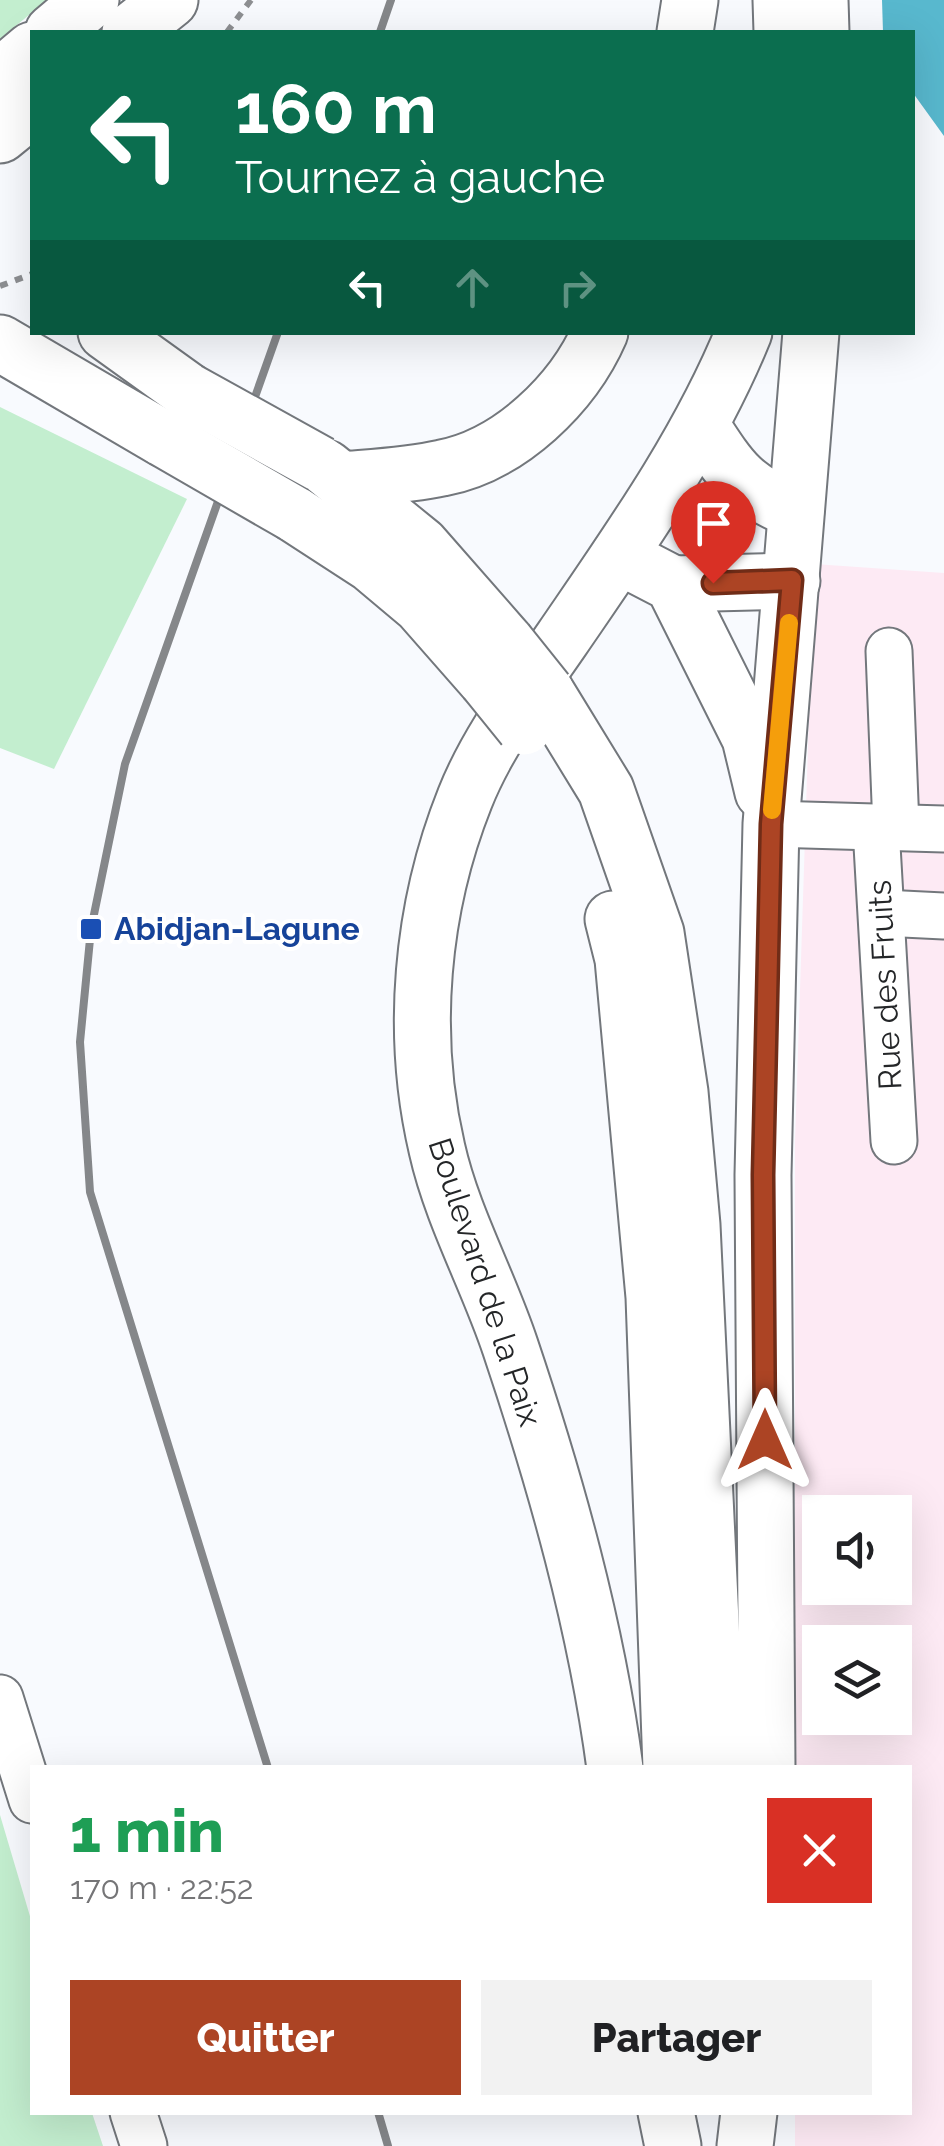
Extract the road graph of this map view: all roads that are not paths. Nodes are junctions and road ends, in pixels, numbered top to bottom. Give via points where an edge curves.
1 (90, 0) edge
2 (690, 0) edge
3 (781, 0) edge
4 (820, 0) edge
5 (54, 30) edge
6 (684, 30) edge
7 (782, 30) edge
8 (821, 30) edge
9 (30, 52) edge
10 (0, 78) edge
11 (30, 111) edge
12 (0, 135) edge
13 (110, 335) edge
14 (599, 335) edge
15 (743, 335) edge
16 (811, 335) edge
17 (0, 343) edge
18 (702, 425) junction
19 (331, 472) junction
20 (796, 510) junction
21 (619, 556) junction
22 (792, 580) junction
23 (674, 584) junction
24 (889, 651) dead end
25 (496, 661) junction
26 (535, 710) junction
27 (771, 824) junction
28 (886, 828) junction
29 (944, 829) edge
30 (883, 913) junction
31 (944, 916) edge
32 (894, 1141) dead end
33 (0, 1698) edge
34 (615, 1765) edge
35 (671, 1765) edge
36 (718, 1765) edge
37 (767, 1765) edge
38 (30, 1794) edge
39 (134, 2115) edge
40 (667, 2115) edge
41 (677, 2115) edge
42 (737, 2115) edge
43 (748, 2115) edge
44 (144, 2146) edge
45 (675, 2146) edge
46 (742, 2146) edge

1 - 5 main road
2 - 6 main road
3 - 7 main road
4 - 8 main road
9 - 10 main road
11 - 12 main road
13 - 19 main road, bridge via 188,391
14 - 19 main road via 587,362 532,422 495,448 446,468
15 - 18 main road, Boulevard de la Paix
16 - 20 main road
17 - 25 main road, bridge via 294,514
18 - 20 main road via 728,467 757,495
18 - 21 main road, Boulevard de la Paix
19 - 25 main road via 421,545
20 - 22 main road
21 - 23 main road
21 - 34 main road, Boulevard de la Paix via 494,738 465,798 440,876 423,970 422,1060 437,1152 510,1346 570,1548 602,1671
22 - 23 main road
22 - 27 main road
23 - 27 main road via 750,738
24 - 28 street, Rue des Fruits
25 - 26 main road, bridge
26 - 35 main road via 580,815 623,960 654,1297
26 - 36 main road via 606,790 656,932 692,1225
27 - 28 street
27 - 37 main road via 763,1175
28 - 29 street
28 - 30 street, Rue des Fruits
30 - 31 street
30 - 32 street, Rue des Fruits
33 - 38 street
39 - 44 street
40 - 45 main road
41 - 45 main road
42 - 46 main road
43 - 46 main road

